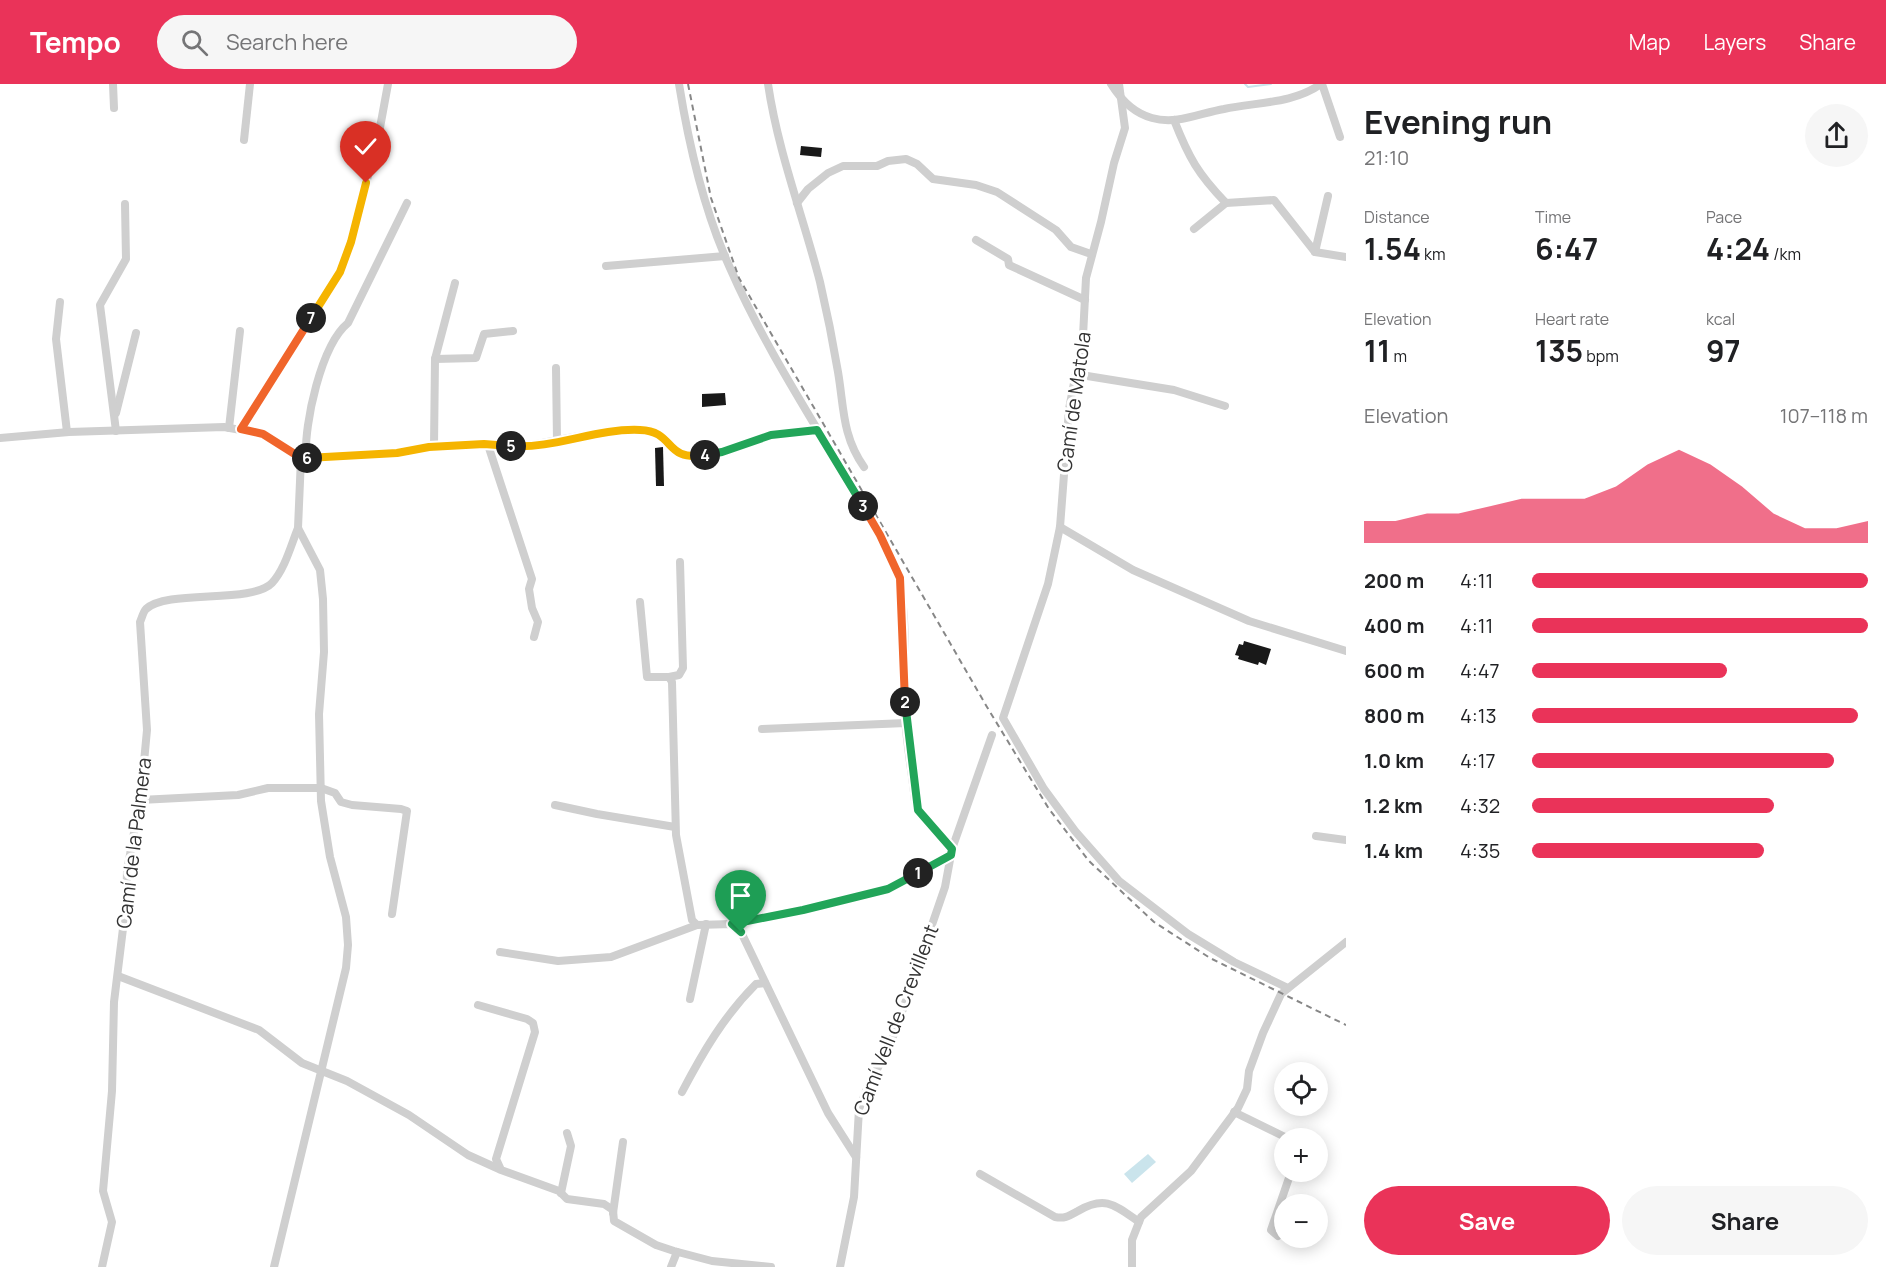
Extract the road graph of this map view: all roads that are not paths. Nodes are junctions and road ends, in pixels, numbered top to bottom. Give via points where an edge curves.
1 (113, 84) edge
2 (250, 84) edge
3 (388, 84) edge
4 (679, 84) edge
5 (768, 84) edge
6 (1111, 84) edge
7 (1119, 84) edge
8 (1321, 84) edge
9 (1123, 102) junction
10 (114, 108) dead end
11 (1174, 120) junction
12 (1340, 137) dead end
13 (244, 140) dead end
14 (1328, 196) dead end
15 (407, 203) dead end
16 (798, 203) junction
17 (1226, 203) junction
18 (125, 204) dead end
19 (1194, 229) dead end
20 (976, 240) dead end
21 (1315, 252) junction
22 (1091, 254) junction
23 (725, 256) junction
24 (1346, 257) edge
25 (606, 266) dead end
26 (455, 283) dead end
27 (1085, 300) junction
28 (60, 302) dead end
29 (240, 331) dead end
30 (513, 331) dead end
31 (136, 333) dead end
32 (435, 359) junction
33 (556, 368) dead end
34 (1075, 374) junction
35 (1225, 406) dead end
36 (115, 417) junction
37 (229, 428) junction
38 (241, 429) junction
39 (817, 430) junction
40 (116, 431) junction
41 (67, 432) junction
42 (0, 438) edge
43 (557, 441) junction
44 (488, 445) junction
45 (434, 447) junction
46 (304, 458) junction
47 (864, 467) dead end
48 (1060, 527) junction
49 (298, 528) junction
50 (680, 562) dead end
51 (640, 602) dead end
52 (534, 637) dead end
53 (1346, 651) edge
54 (669, 677) junction
55 (906, 723) junction
56 (762, 729) dead end
57 (992, 735) dead end
58 (321, 788) junction
59 (140, 800) junction
60 (555, 805) dead end
61 (675, 827) junction
62 (1316, 836) dead end
63 (1346, 840) edge
64 (951, 852) junction
65 (392, 914) dead end
66 (697, 924) junction
67 (706, 924) junction
68 (732, 924) junction
69 (1346, 942) edge
70 (500, 952) dead end
71 (118, 976) junction
72 (765, 983) junction
73 (1288, 988) junction
74 (690, 999) dead end
75 (478, 1005) dead end
76 (321, 1071) junction
77 (682, 1092) dead end
78 (1234, 1112) junction
79 (1274, 1132) edge
80 (567, 1133) dead end
81 (623, 1142) dead end
82 (856, 1158) junction
83 (501, 1170) junction
84 (980, 1174) dead end
85 (561, 1193) junction
86 (613, 1213) junction
87 (1139, 1222) junction
88 (677, 1252) junction
89 (102, 1267) edge
90 (274, 1267) edge
91 (671, 1267) edge
92 (771, 1267) edge
93 (840, 1267) edge
94 (1132, 1267) edge

1 - 10 street
2 - 13 street
3 - 38 street via 379,133 340,272
4 - 23 street via 694,160
5 - 16 street via 785,166
6 - 9 street
7 - 9 street, Camí de Matola
8 - 11 street via 1287,99
8 - 12 street
9 - 11 street via 1152,118
9 - 22 street, Camí de Matola via 1125,128
11 - 17 street via 1203,179
14 - 21 street
15 - 46 street via 348,323 339,331 326,358
16 - 22 street via 808,189 843,166 878,166 906,159 933,179 997,192 1056,230 1071,247
16 - 47 street via 830,330 845,430
17 - 19 street
17 - 21 street via 1274,200
18 - 36 street via 126,259 100,305
20 - 27 street via 1008,259 1009,265
21 - 24 street
22 - 27 street, Camí de Matola
23 - 25 street
23 - 39 street via 746,303
26 - 32 street
27 - 34 street, Camí de Matola
28 - 41 street via 56,339
29 - 37 street
30 - 32 street via 484,334 476,358
31 - 36 street
32 - 45 street
33 - 43 street
34 - 35 street via 1174,390
34 - 48 street, Camí de Matola
36 - 40 street
37 - 38 street
37 - 40 street
38 - 46 street via 263,434
39 - 43 street via 771,435 698,456 683,456 660,434 642,430 611,430
39 - 55 street via 880,535 900,578
40 - 41 street
41 - 42 street
43 - 44 street via 521,447
44 - 45 street
44 - 52 street via 532,579 529,589 538,622
45 - 46 street
46 - 49 street
48 - 53 street via 1132,570 1249,621
48 - 73 street, Camí de Matola via 1048,584 1003,718 1044,789 1119,881 1195,939
49 - 58 street via 320,570 323,598
49 - 59 street, Camí de la Palmera via 279,572 271,584 260,590 157,603 145,610 140,622 147,730
50 - 54 street via 683,668 680,675
51 - 54 street via 647,677
54 - 61 street
55 - 56 street
55 - 64 street via 918,810
57 - 64 street
58 - 59 street via 268,788 238,795
58 - 65 street via 352,805 407,811
58 - 76 street via 324,830 346,917 348,945
59 - 71 street, Camí de la Palmera via 127,871
60 - 61 street
61 - 66 street via 692,920
62 - 63 street
64 - 68 street via 888,889
64 - 82 street, Camí Vell de Crevillent via 945,887 903,1010 859,1109
66 - 67 street
66 - 70 street via 611,957 558,961
67 - 68 street
67 - 74 street
68 - 72 street via 741,932
69 - 73 street
71 - 76 street via 259,1030 302,1063
71 - 89 street, Camí de la Palmera via 103,1191 112,1222
72 - 77 street via 756,984 732,1009
72 - 82 street via 828,1113
73 - 78 street via 1281,994 1263,1033 1249,1071 1247,1089
75 - 83 street via 527,1019 533,1023 535,1032 496,1159
76 - 83 street via 409,1115 468,1155
76 - 90 street
78 - 79 street
78 - 87 street via 1191,1171
80 - 85 street via 571,1146
81 - 86 street
82 - 93 street, Camí Vell de Crevillent via 855,1197
83 - 85 street
84 - 87 street via 1055,1217 1064,1219 1093,1202 1107,1202
85 - 86 street via 567,1199 604,1204
86 - 88 street via 614,1221
87 - 94 street via 1132,1240
88 - 91 street
88 - 92 street via 712,1262

